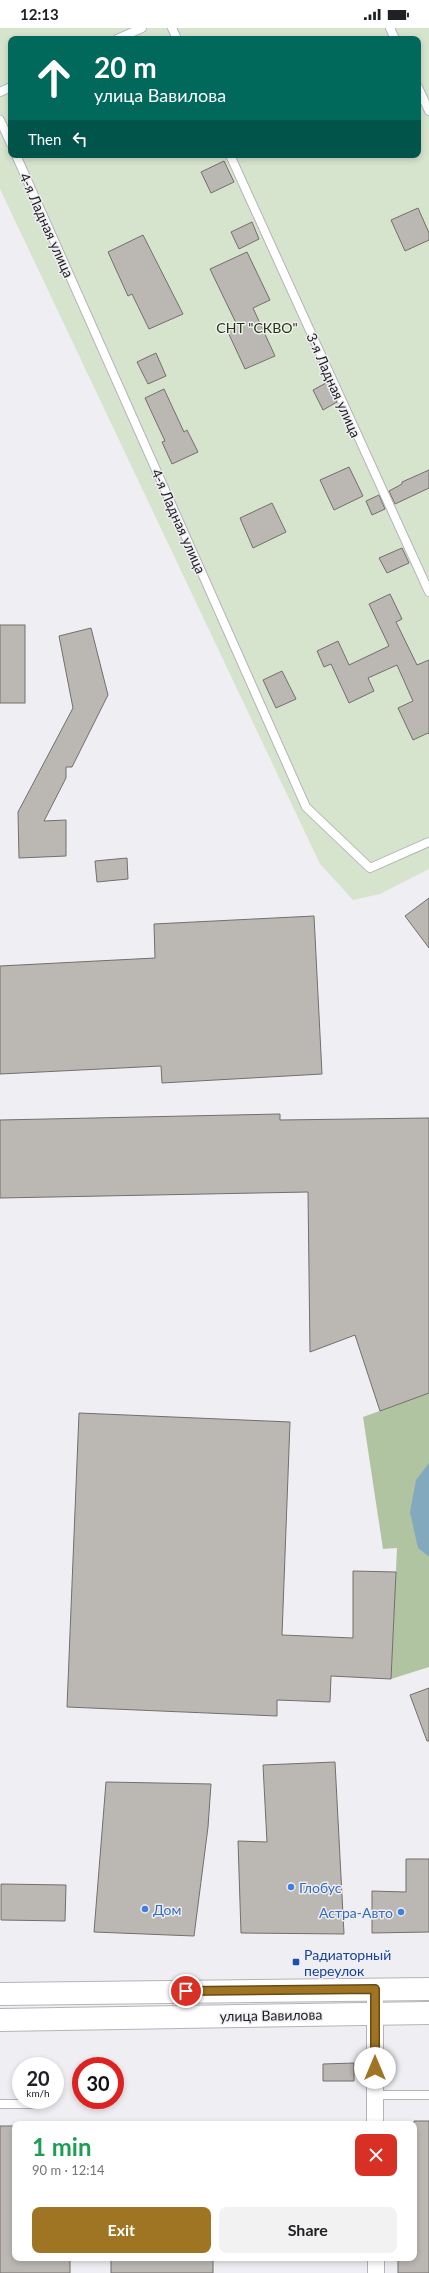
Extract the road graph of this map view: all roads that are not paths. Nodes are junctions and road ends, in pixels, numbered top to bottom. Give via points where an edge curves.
1 (142, 28) edge
2 (124, 36) edge
3 (421, 94) edge
4 (429, 111) edge
5 (0, 120) edge
6 (8, 137) edge
7 (17, 158) edge
8 (231, 158) edge
9 (429, 592) edge
10 (429, 842) edge
11 (375, 1989) junction
12 (429, 1989) edge
13 (0, 1994) edge
14 (375, 2013) junction
15 (429, 2013) edge
16 (0, 2020) edge
17 (375, 2095) junction
18 (429, 2095) edge
19 (0, 2104) edge
20 (12, 2104) edge
21 (375, 2121) edge
22 (376, 2261) edge
23 (376, 2273) edge

1 - 2 lane
3 - 4 lane
5 - 6 lane
7 - 10 lane, 4-я Ладная улица via 306,807 370,868
8 - 9 lane, 3-я Ладная улица
11 - 12 main road, улица Вавилова
11 - 13 main road, улица Вавилова
11 - 14 street
14 - 15 main road, улица Вавилова
14 - 16 main road, улица Вавилова
14 - 17 street
17 - 18 lane
17 - 21 street
19 - 20 lane
22 - 23 street

